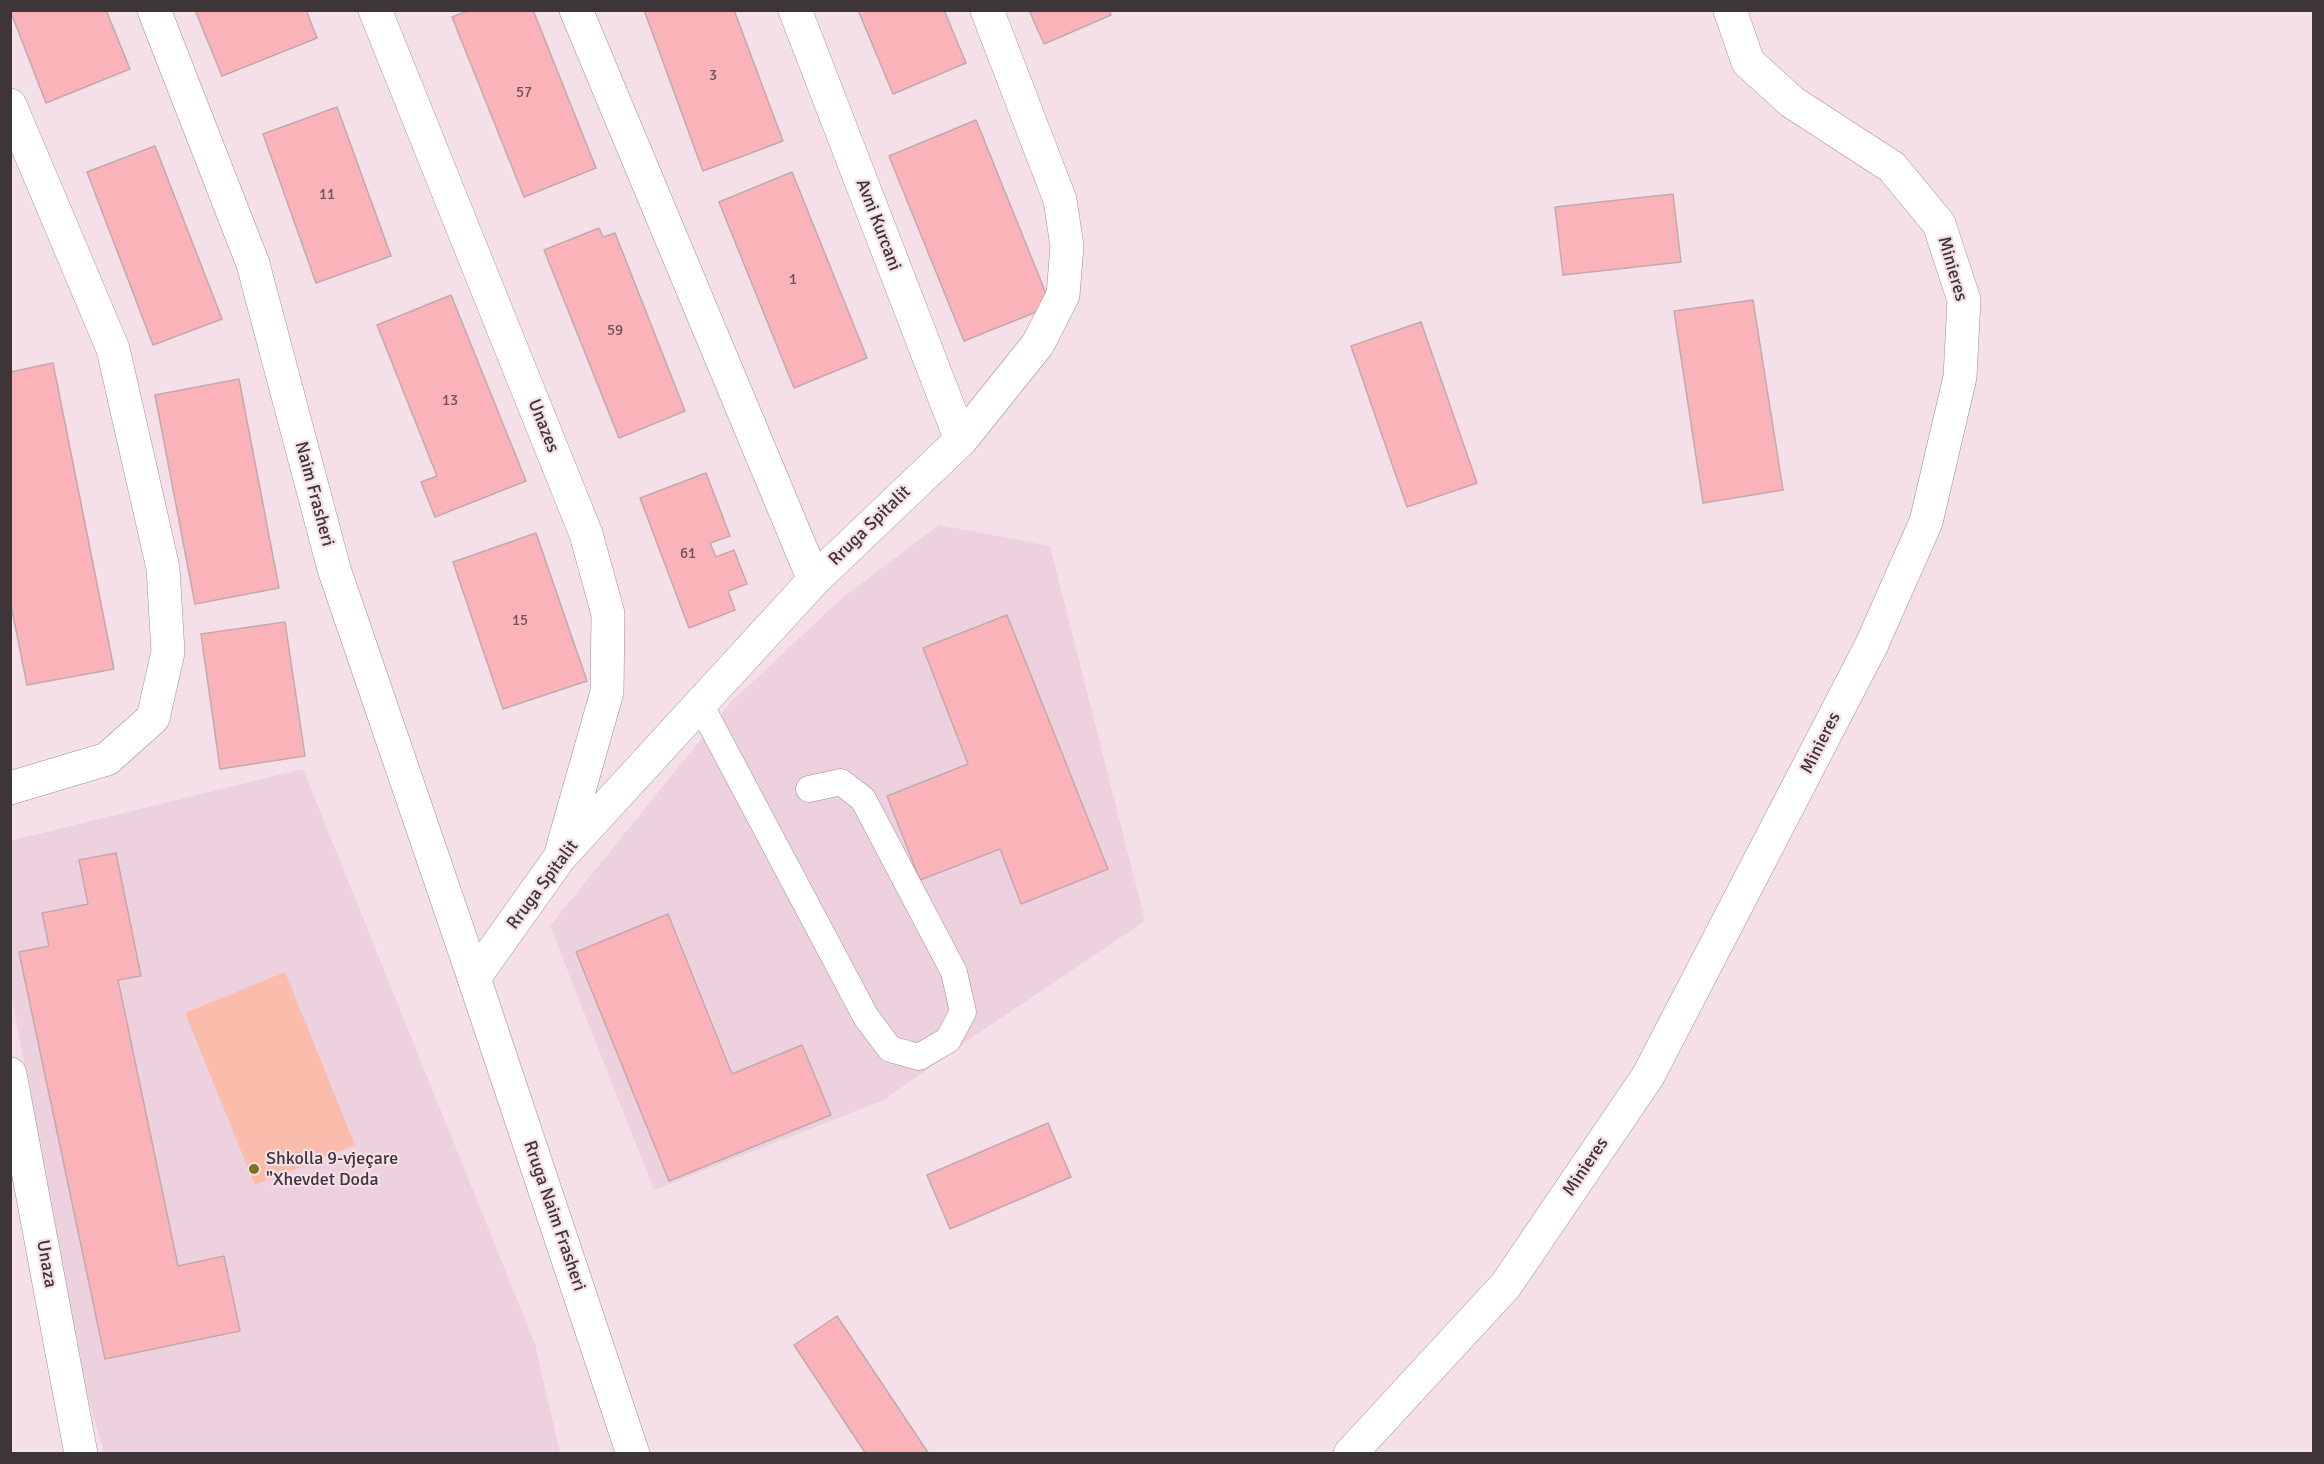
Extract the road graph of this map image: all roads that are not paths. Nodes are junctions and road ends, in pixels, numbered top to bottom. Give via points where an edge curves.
1 (154, 10) edge
2 (375, 10) edge
3 (576, 10) edge
4 (795, 10) edge
5 (987, 10) edge
6 (1730, 10) edge
7 (10, 105) edge
8 (961, 440) junction
9 (814, 580) junction
10 (700, 704) junction
11 (10, 788) edge
12 (809, 789) dead end
13 (560, 857) junction
14 (474, 978) junction
15 (10, 1074) edge
16 (81, 1454) edge
17 (633, 1454) edge
18 (1350, 1454) edge

1 - 14 street, Naim Frasheri via 253,264 334,569
2 - 13 street, Unazes via 586,534 608,614 607,692
3 - 9 street
4 - 8 street, Avni Kurcani
5 - 8 street, Rruga Spitalit via 1060,200 1067,246 1063,295 1038,344
6 - 18 street, Minieres via 1748,62 1792,102 1892,168 1939,224 1964,300 1960,377 1926,522 1871,646 1648,1076 1506,1285
7 - 11 street via 113,348 164,568 168,652 153,718 107,759
8 - 9 street, Rruga Spitalit
9 - 10 street, Rruga Spitalit
10 - 12 lane via 866,1017 890,1049 919,1057 948,1040 963,1012 954,972 863,799 841,782
10 - 13 street, Rruga Spitalit
13 - 14 street, Rruga Spitalit
14 - 17 street, Rruga Naim Frasheri
15 - 16 street, Unaza

